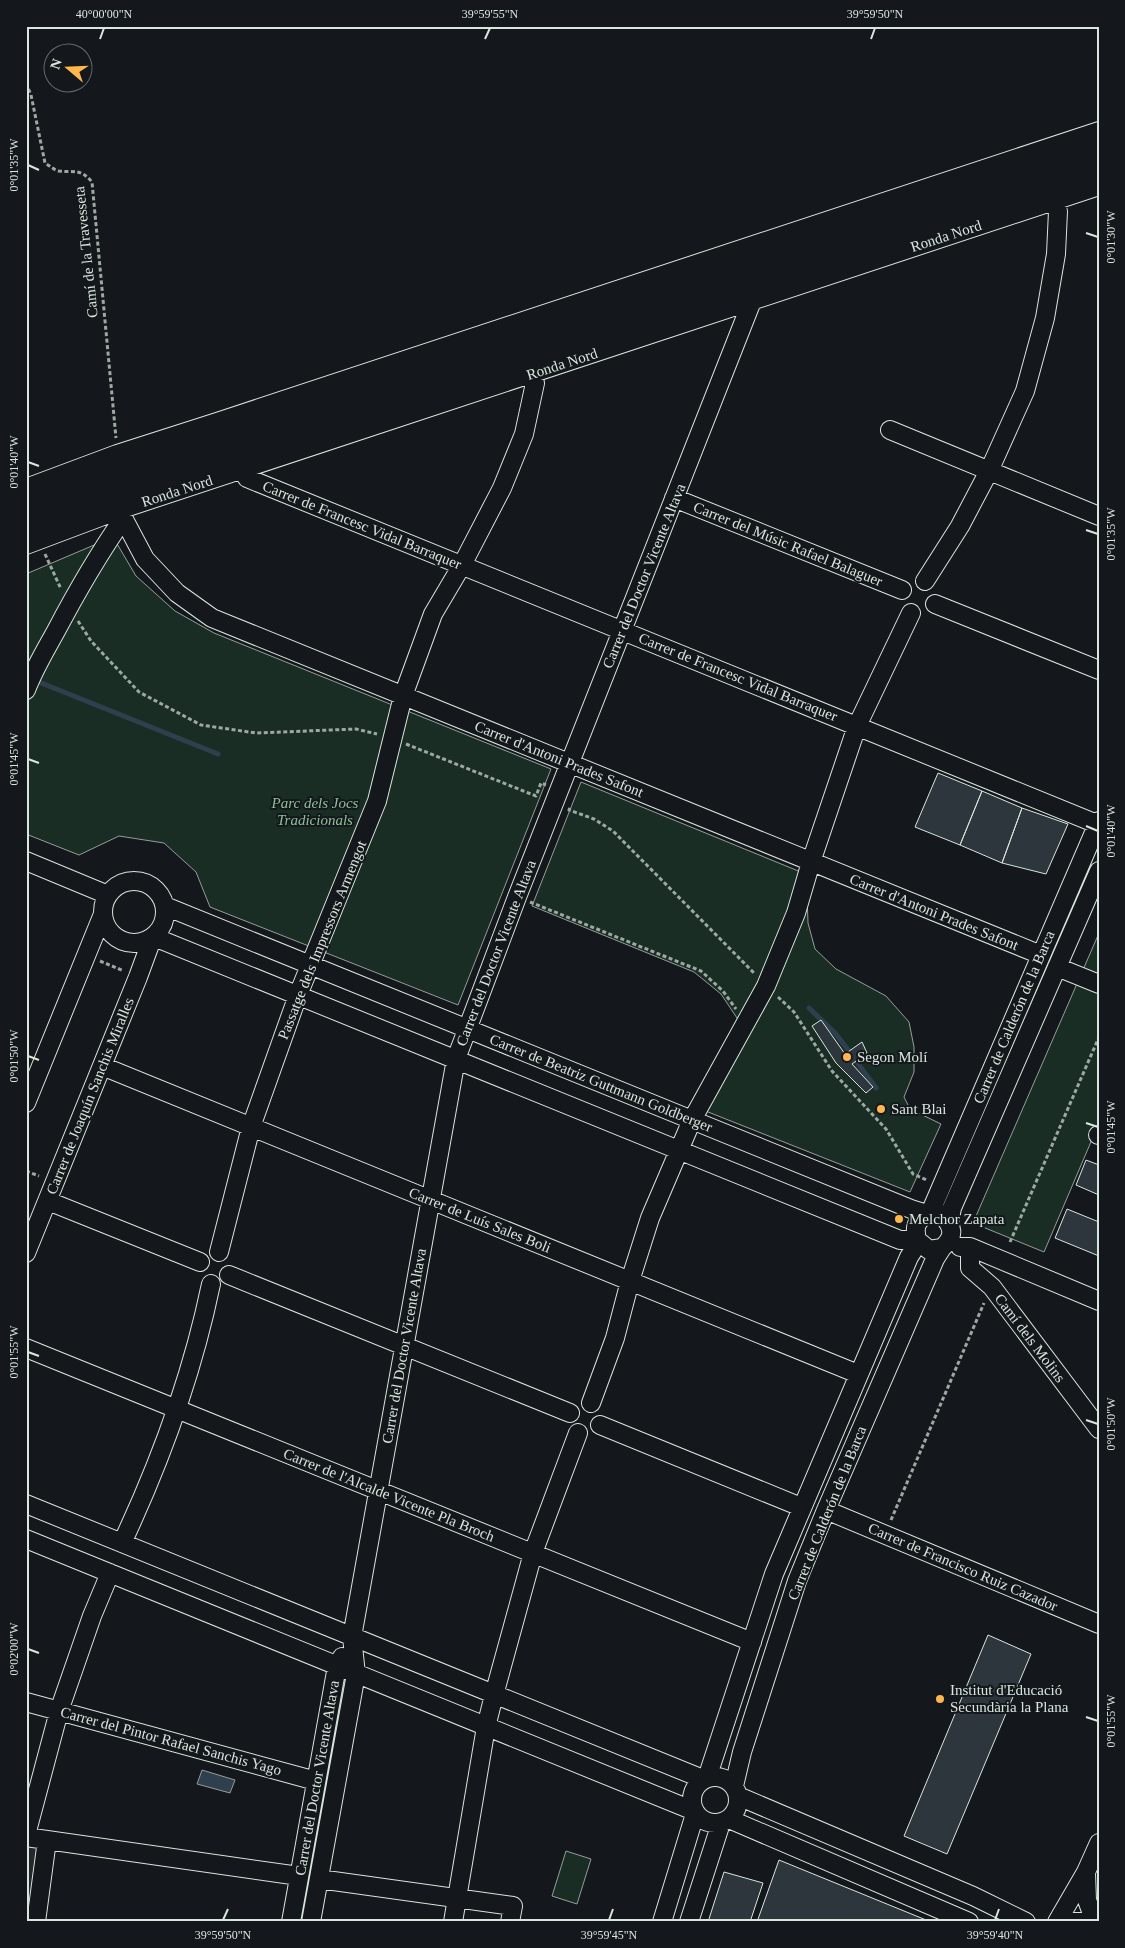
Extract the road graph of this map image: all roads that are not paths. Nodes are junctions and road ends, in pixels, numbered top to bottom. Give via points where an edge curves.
1 (1099, 131) edge
2 (1099, 147) edge
3 (1099, 169) edge
4 (1099, 186) edge
5 (1058, 211) dead end
6 (752, 301) junction
7 (535, 384) dead end
8 (890, 430) dead end
9 (243, 470) junction
10 (989, 471) junction
11 (26, 488) edge
12 (674, 498) junction
13 (26, 505) edge
14 (121, 515) junction
15 (1099, 516) edge
16 (26, 527) edge
17 (26, 545) edge
18 (462, 565) junction
19 (926, 581) junction
20 (902, 590) junction
21 (935, 604) junction
22 (911, 613) junction
23 (622, 630) junction
24 (1099, 670) edge
25 (29, 682) edge
26 (402, 696) junction
27 (857, 726) junction
28 (570, 763) junction
29 (1098, 822) edge
30 (26, 861) edge
31 (811, 862) junction
32 (1099, 871) edge
33 (108, 895) junction
34 (165, 906) junction
35 (103, 914) junction
36 (153, 938) junction
37 (1041, 955) junction
38 (309, 964) junction
39 (1057, 966) junction
40 (1099, 984) edge
41 (298, 995) junction
42 (466, 1028) junction
43 (456, 1059) junction
44 (102, 1066) junction
45 (26, 1103) edge
46 (692, 1120) junction
47 (251, 1127) junction
48 (679, 1150) junction
49 (430, 1200) junction
50 (48, 1201) junction
51 (928, 1213) junction
52 (950, 1225) junction
53 (917, 1242) junction
54 (943, 1247) junction
55 (970, 1247) junction
56 (219, 1252) junction
57 (26, 1253) edge
58 (200, 1262) junction
59 (229, 1275) junction
60 (630, 1282) junction
61 (211, 1284) junction
62 (1099, 1301) edge
63 (404, 1346) junction
64 (26, 1348) edge
65 (858, 1374) junction
66 (591, 1403) junction
67 (178, 1409) junction
68 (570, 1413) junction
69 (600, 1425) junction
70 (1099, 1429) edge
71 (578, 1434) junction
72 (378, 1490) junction
73 (26, 1504) edge
74 (801, 1507) junction
75 (826, 1510) junction
76 (26, 1539) edge
77 (122, 1543) junction
78 (533, 1553) junction
79 (110, 1573) junction
80 (1099, 1624) edge
81 (352, 1637) junction
82 (752, 1642) junction
83 (337, 1666) junction
84 (356, 1674) junction
85 (494, 1695) junction
86 (26, 1702) edge
87 (59, 1711) junction
88 (486, 1727) junction
89 (705, 1778) junction
90 (316, 1781) junction
91 (736, 1791) junction
92 (694, 1813) junction
93 (725, 1821) junction
94 (26, 1836) edge
95 (47, 1840) junction
96 (1099, 1842) edge
97 (1086, 1872) junction
98 (299, 1876) junction
99 (319, 1879) junction
100 (457, 1898) junction
101 (36, 1922) edge
102 (291, 1922) edge
103 (311, 1922) edge
104 (453, 1922) edge
105 (510, 1922) edge
106 (662, 1922) edge
107 (689, 1922) edge
108 (969, 1922) edge
109 (1026, 1922) edge
110 (1058, 1922) edge
111 (1069, 1922) edge
112 (1081, 1922) edge
113 (1095, 1922) edge

1 - 11 street via 117,454
2 - 13 main road via 121,469
3 - 16 main road, Ronda Nord via 209,462
4 - 6 street, Ronda Nord
5 - 10 street via 1056,254 1045,318 1026,391
6 - 9 street, Ronda Nord
6 - 12 street, Carrer del Doctor Vicente Altava
7 - 18 street, Passatge dels Impressors Armengot via 520,443 502,488
8 - 10 street
9 - 14 street, Ronda Nord
9 - 18 street, Carrer de Francesc Vidal Barraquer via 247,478
10 - 15 street
10 - 19 street
12 - 20 street, Carrer del Músic Rafael Balaguer
12 - 23 street, Carrer del Doctor Vicente Altava
14 - 17 street, Ronda Nord
14 - 25 street
14 - 26 street, Carrer d'Antoni Prades Safont via 145,559 177,593 212,618
18 - 23 street, Carrer de Francesc Vidal Barraquer
18 - 26 street, Passatge dels Impressors Armengot via 433,614
19 - 20 street via 913,580
19 - 21 street via 934,590
20 - 22 street via 902,604
21 - 22 street via 924,614
21 - 24 street
22 - 27 street
23 - 27 street, Carrer de Francesc Vidal Barraquer
23 - 28 street, Carrer del Doctor Vicente Altava
26 - 28 street, Carrer d'Antoni Prades Safont
26 - 38 street, Passatge dels Impressors Armengot via 377,801
27 - 29 street, Carrer de Francesc Vidal Barraquer
27 - 31 street
28 - 31 street, Carrer d'Antoni Prades Safont
28 - 42 street, Carrer del Doctor Vicente Altava
29 - 37 street, Carrer de Calderón de la Barca
30 - 33 street
31 - 37 street, Carrer d'Antoni Prades Safont
31 - 46 street via 796,913 766,986
32 - 39 street, Carrer de Calderón de la Barca
33 - 34 street via 122,883 140,882 156,890
33 - 35 street
34 - 36 street via 164,923
34 - 38 street, Carrer de Beatriz Guttmann Goldberger
35 - 36 street via 111,935 131,944
35 - 45 street
36 - 41 street
36 - 44 street, Carrer de Joaquín Sanchis Miralles
37 - 51 street, Carrer de Calderón de la Barca
38 - 41 street, Passatge dels Impressors Armengot
38 - 42 street, Carrer de Beatriz Guttmann Goldberger
39 - 40 street
39 - 52 street, Carrer de Calderón de la Barca via 952,1208
41 - 43 street
41 - 47 street, Passatge dels Impressors Armengot
42 - 43 street, Carrer del Doctor Vicente Altava
42 - 46 street, Carrer de Beatriz Guttmann Goldberger
43 - 48 street
43 - 49 street, Carrer del Doctor Vicente Altava
44 - 47 street, Carrer de Luís Sales Boli
44 - 50 street, Carrer de Joaquín Sanchis Miralles
46 - 48 street
46 - 51 street, Carrer de Beatriz Guttmann Goldberger via 911,1209
47 - 49 street, Carrer de Luís Sales Boli
47 - 56 street, Passatge dels Impressors Armengot
48 - 53 street via 900,1240
48 - 60 street via 650,1218
49 - 60 street, Carrer de Luís Sales Boli
49 - 63 street, Carrer del Doctor Vicente Altava
50 - 57 street, Carrer de Joaquín Sanchis Miralles
50 - 58 street
51 - 52 street via 941,1214
51 - 53 street via 918,1220 914,1230
52 - 54 street via 950,1238
52 - 55 street
53 - 54 street via 929,1250
53 - 65 street, Carrer de Calderón de la Barca
54 - 55 street
54 - 75 street, Carrer de Calderón de la Barca
55 - 62 street
55 - 70 street, Camí dels Molins via 970,1268 992,1286
56 - 58 street via 207,1254
56 - 59 street via 229,1261
58 - 61 street via 200,1276
59 - 61 street via 222,1283
59 - 63 street
60 - 65 street, Carrer de Luís Sales Boli
60 - 66 street via 615,1338
61 - 67 street via 200,1338
63 - 68 street
63 - 72 street, Carrer del Doctor Vicente Altava
64 - 67 street, Carrer de l'Alcalde Vicente Pla Broch
65 - 74 street, Carrer de Calderón de la Barca
66 - 68 street via 578,1404
66 - 69 street via 600,1411
67 - 72 street, Carrer de l'Alcalde Vicente Pla Broch
67 - 77 street
68 - 71 street via 569,1423
69 - 71 street via 590,1434
69 - 74 street
71 - 78 street
72 - 78 street, Carrer de l'Alcalde Vicente Pla Broch
72 - 81 street, Carrer del Doctor Vicente Altava
73 - 77 street
74 - 82 street, Carrer de Calderón de la Barca via 774,1574
75 - 80 street, Carrer de Francisco Ruiz Cazador
75 - 91 street, Carrer de Calderón de la Barca via 797,1581 742,1752
76 - 79 street
77 - 81 street
78 - 82 street, Carrer de l'Alcalde Vicente Pla Broch
78 - 85 street
79 - 83 street
79 - 87 street
81 - 83 street, Carrer del Doctor Vicente Altava
81 - 84 street, Carrer del Doctor Vicente Altava
81 - 85 street
82 - 89 street, Carrer de Calderón de la Barca
83 - 84 street
83 - 90 street, Carrer del Doctor Vicente Altava
84 - 88 street
84 - 99 street, Carrer del Doctor Vicente Altava
85 - 88 street
85 - 89 street
86 - 87 street, Carrer del Pintor Rafael Sanchis Yago
87 - 90 street, Carrer del Pintor Rafael Sanchis Yago
87 - 94 street
88 - 92 street
88 - 100 street
89 - 91 street via 722,1777
89 - 92 street via 692,1793
90 - 98 street, Carrer del Doctor Vicente Altava
91 - 93 street via 737,1809
91 - 109 street
92 - 93 street via 707,1823
92 - 106 street
93 - 107 street
93 - 108 street
94 - 95 street
95 - 98 street
95 - 101 street
96 - 97 street
97 - 110 street
97 - 113 street via 1087,1900
98 - 102 street, Carrer del Doctor Vicente Altava
99 - 100 street
99 - 103 street, Carrer del Doctor Vicente Altava
100 - 104 street
100 - 105 street via 512,1906
111 - 112 street

